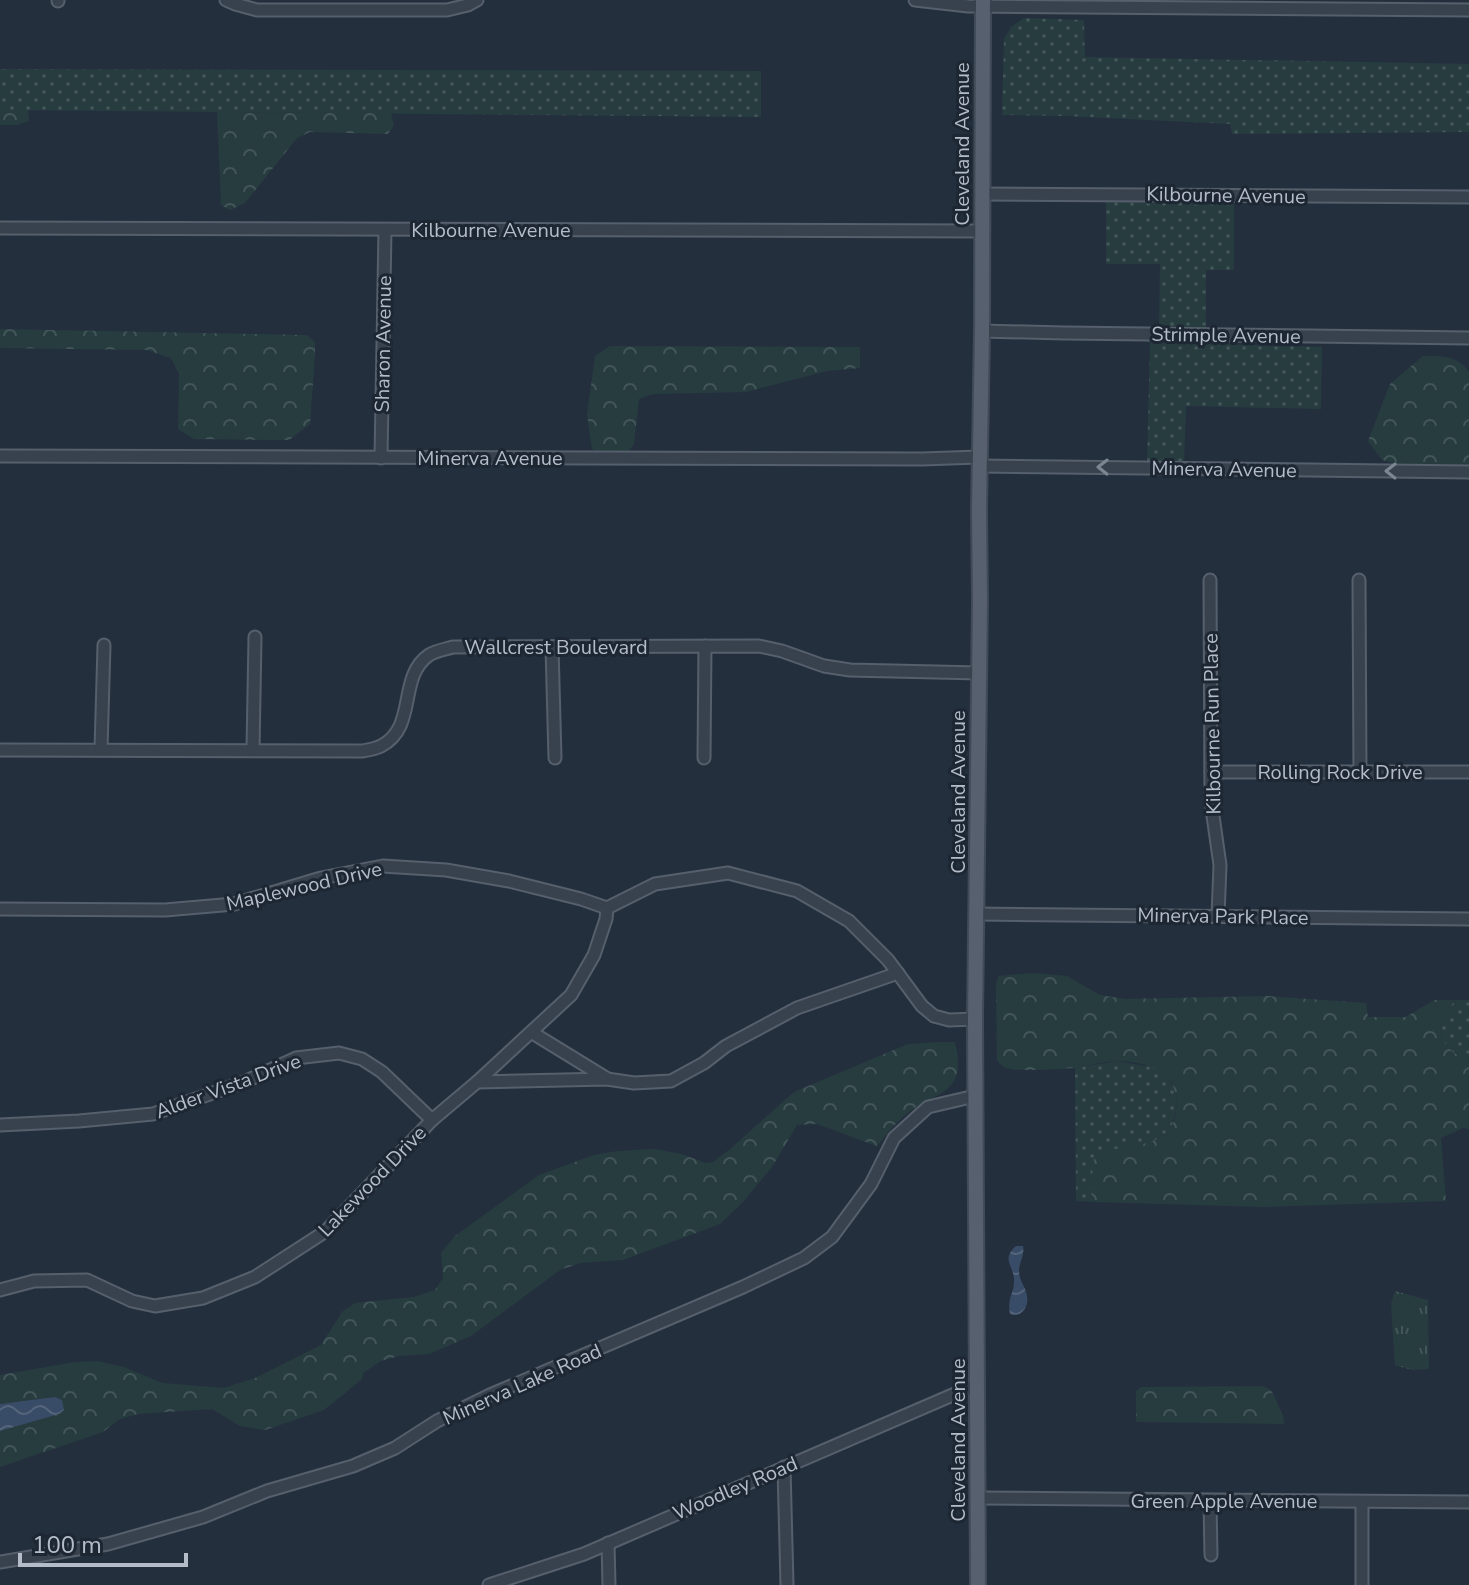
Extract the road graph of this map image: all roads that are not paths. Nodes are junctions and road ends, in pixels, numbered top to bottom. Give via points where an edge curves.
1 (226, 0) edge
2 (477, 0) edge
3 (915, 0) edge
4 (983, 3) edge
5 (1311, 4) edge
6 (1469, 10) edge
7 (983, 194) junction
8 (1469, 197) edge
9 (0, 228) edge
10 (385, 230) junction
11 (982, 231) junction
12 (982, 331) junction
13 (1469, 338) edge
14 (0, 456) edge
15 (381, 458) junction
16 (979, 461) junction
17 (1469, 472) edge
18 (1210, 580) dead end
19 (1359, 580) dead end
20 (255, 637) dead end
21 (104, 645) dead end
22 (705, 646) junction
23 (552, 647) junction
24 (979, 673) junction
25 (0, 750) edge
26 (101, 750) junction
27 (253, 750) junction
28 (555, 758) dead end
29 (704, 758) dead end
30 (1211, 772) junction
31 (1360, 772) junction
32 (1469, 772) edge
33 (607, 908) junction
34 (0, 909) edge
35 (977, 914) junction
36 (1218, 916) junction
37 (1469, 919) edge
38 (898, 973) junction
39 (975, 1019) junction
40 (531, 1032) junction
41 (607, 1079) junction
42 (477, 1082) junction
43 (975, 1096) junction
44 (432, 1120) junction
45 (0, 1125) edge
46 (0, 1290) edge
47 (978, 1384) junction
48 (784, 1467) junction
49 (978, 1498) junction
50 (1210, 1501) junction
51 (1362, 1502) junction
52 (1469, 1502) edge
53 (608, 1543) junction
54 (1211, 1555) dead end
55 (0, 1562) edge
56 (489, 1585) edge
57 (609, 1585) edge
58 (787, 1585) edge
59 (978, 1585) edge
60 (1362, 1585) edge

1 - 2 street via 257,10 447,10
3 - 4 street
4 - 5 street
4 - 7 main road, Cleveland Avenue
5 - 6 street
7 - 8 street, Kilbourne Avenue
7 - 11 main road, Cleveland Avenue
9 - 10 street, Kilbourne Avenue
10 - 11 street, Kilbourne Avenue
10 - 15 street, Sharon Avenue
11 - 12 main road, Cleveland Avenue
12 - 13 street, Strimple Avenue
12 - 16 main road, Cleveland Avenue
14 - 15 street, Minerva Avenue
15 - 16 street, Minerva Avenue
17 -> 16 street, Minerva Avenue
16 - 24 main road, Cleveland Avenue
18 - 30 street, Kilbourne Run Place
19 - 31 street
20 - 27 street
21 - 26 street
22 - 23 street, Wallcrest Boulevard
22 - 24 street, Wallcrest Boulevard via 772,648 850,670
22 - 29 street
23 - 27 street, Wallcrest Boulevard via 453,647 429,655 413,673 406,715 397,733 381,746 362,751
23 - 28 street
24 - 35 main road, Cleveland Avenue
25 - 26 street, Wallcrest Boulevard
26 - 27 street, Wallcrest Boulevard
30 - 31 street, Rolling Rock Drive
30 - 36 street, Kilbourne Run Place via 1220,865
31 - 32 street, Rolling Rock Drive
33 - 34 street, Maplewood Drive via 509,881 383,866 234,904 165,910
33 - 38 street via 655,884 728,873 797,891 849,921
33 - 40 street, Lakewood Drive via 594,955 571,995
35 - 36 street, Minerva Park Place
35 - 39 main road, Cleveland Avenue
36 - 37 street, Minerva Park Place
38 - 39 street via 934,1016
38 - 41 street via 797,1008 671,1081
39 - 43 main road, Cleveland Avenue
40 - 41 street
40 - 42 street, Lakewood Drive
41 - 42 street
42 - 44 street, Lakewood Drive
43 - 47 main road, Cleveland Avenue
43 - 55 street, Minerva Lake Road via 928,1107 894,1138 871,1184 832,1237 804,1258 490,1395 353,1466 108,1544
44 - 45 street, Alder Vista Drive via 382,1072 339,1053 296,1058 153,1114
44 - 46 street, Lakewood Drive via 326,1231 255,1277 203,1298 155,1306 87,1280 34,1281
47 - 48 street, Woodley Road
47 - 49 main road, Cleveland Avenue
48 - 53 street, Woodley Road
48 - 58 street
49 - 50 street, Green Apple Avenue
49 - 59 main road, Cleveland Avenue
50 - 51 street, Green Apple Avenue
50 - 54 street
51 - 52 street, Green Apple Avenue
51 - 60 street
53 - 56 street, Woodley Road
53 - 57 street

